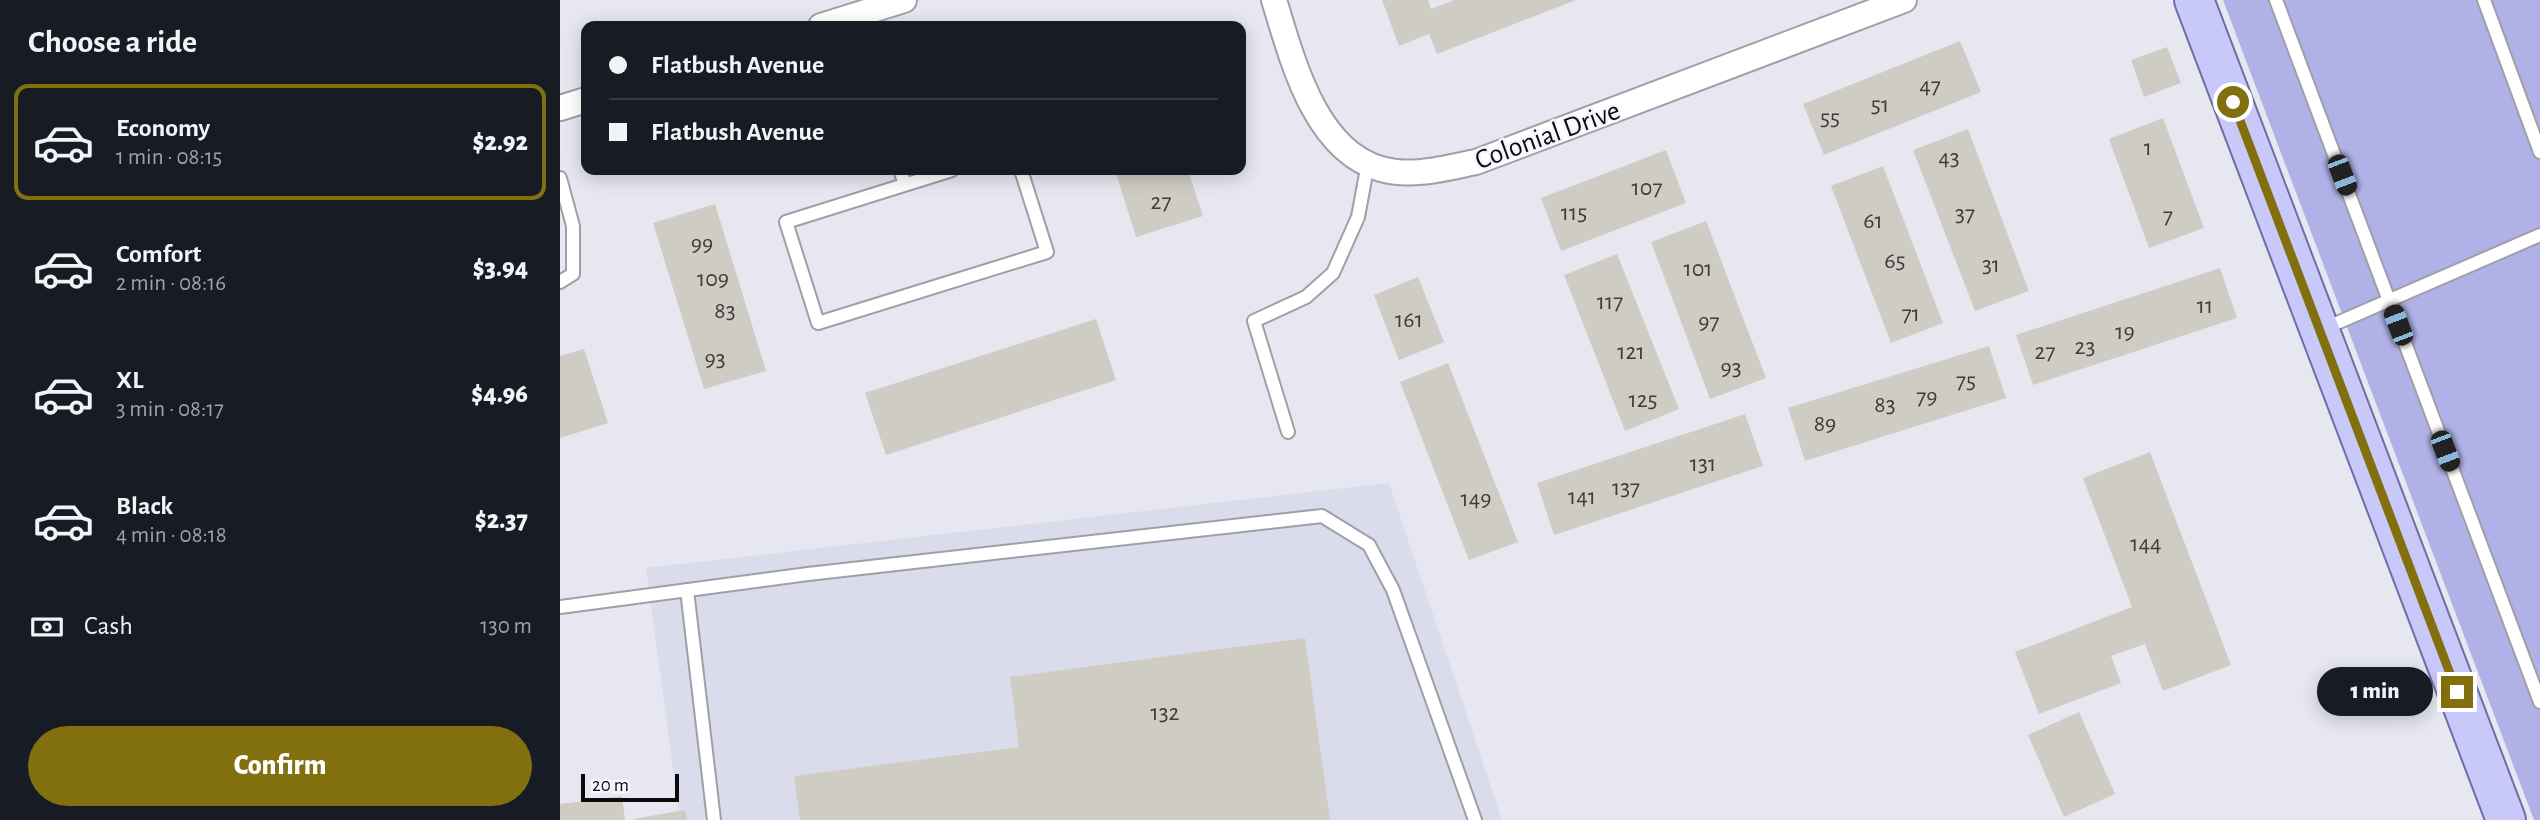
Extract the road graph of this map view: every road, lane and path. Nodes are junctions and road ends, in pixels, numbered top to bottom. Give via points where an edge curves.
1 (904, 0) edge
2 (1274, 0) edge
3 (1904, 0) edge
4 (2194, 0) edge
5 (2276, 0) edge
6 (2484, 0) edge
7 (852, 14) edge
8 (834, 21) edge
9 (581, 102) edge
10 (560, 108) edge
11 (2540, 152) edge
12 (1368, 163) junction
13 (902, 175) edge
14 (935, 175) edge
15 (1023, 175) edge
16 (560, 178) edge
17 (905, 184) junction
18 (2540, 235) edge
19 (560, 282) edge
20 (2389, 300) junction
21 (2320, 330) junction
22 (1288, 432) dead end
23 (687, 590) junction
24 (560, 607) edge
25 (2540, 702) edge
26 (714, 820) edge
27 (1475, 820) edge
28 (2506, 820) edge

1 - 7 street
2 - 12 street, Colonial Drive via 1314,108 1344,152
3 - 12 street, Colonial Drive via 1476,162 1425,172 1381,170
4 - 21 main road
5 - 20 lane
6 - 11 lane
7 - 8 street
9 - 10 street
12 - 22 lane via 1358,217 1333,274 1306,297 1254,321
13 - 17 lane
14 - 17 lane
15 - 17 lane via 1047,252 818,323 786,222
16 - 19 lane via 573,226 573,275
18 - 20 lane
20 - 21 lane
20 - 25 lane
21 - 28 main road
23 - 24 lane
23 - 26 lane
23 - 27 lane via 1322,516 1369,545 1393,590

